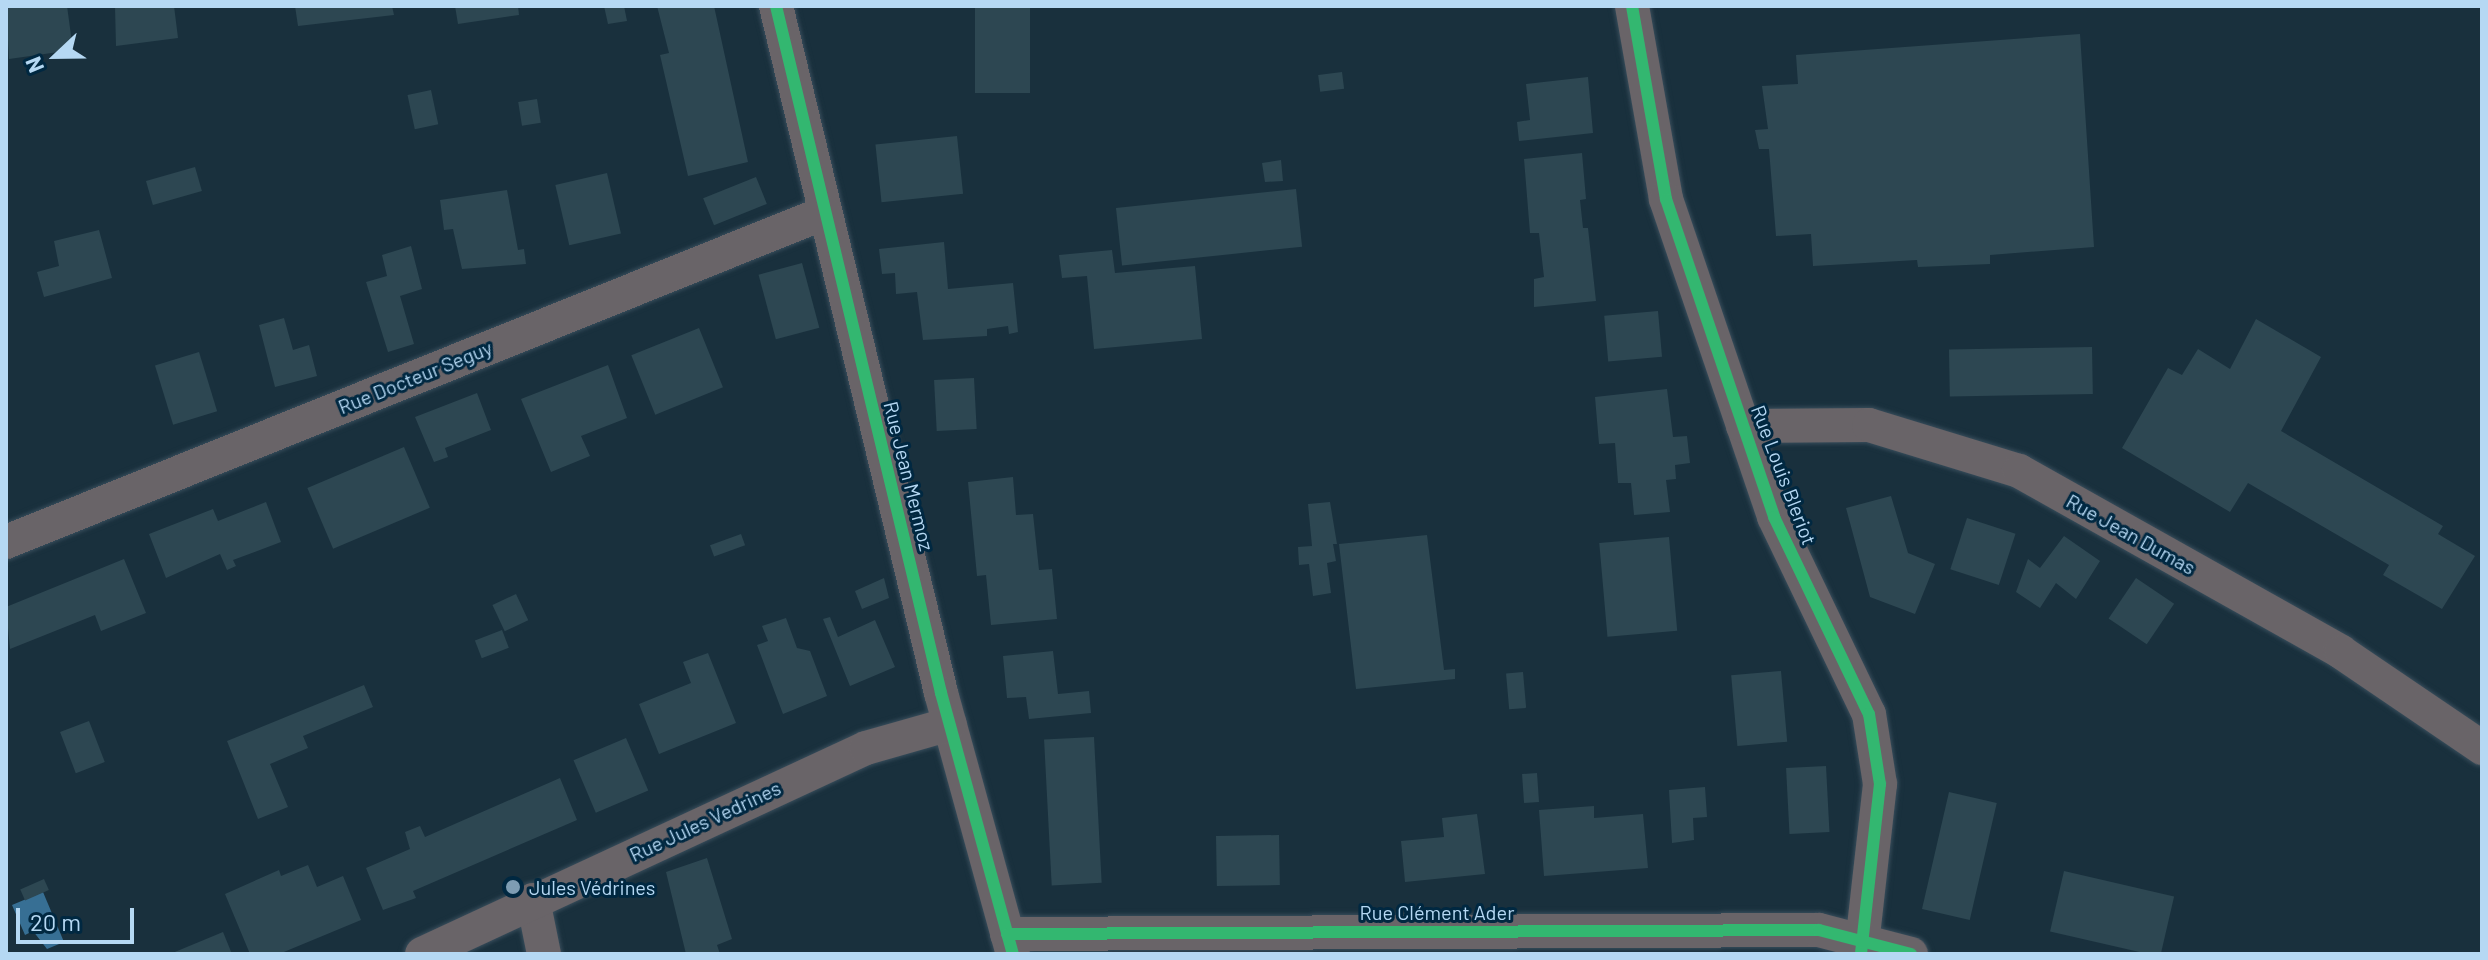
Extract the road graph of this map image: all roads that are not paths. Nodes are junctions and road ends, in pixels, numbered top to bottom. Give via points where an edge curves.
1 (776, 6) edge
2 (1632, 6) edge
3 (824, 213) junction
4 (1743, 426) junction
5 (6, 542) edge
6 (950, 724) junction
7 (2482, 748) edge
8 (533, 900) junction
9 (1010, 944) edge
10 (1863, 949) edge
11 (422, 954) edge
12 (544, 954) edge
13 (1911, 954) edge

1 - 3 street, Rue Jean Mermoz
2 - 4 street, Rue Louis Bleriot via 1666,199
3 - 5 street, Rue Docteur Seguy
3 - 6 street, Rue Jean Mermoz
4 - 7 street, Rue Jean Dumas via 1869,425 2019,471 2341,652
4 - 10 street, Rue Louis Bleriot via 1774,517 1869,714 1880,784
6 - 8 street, Rue Jules Vedrines via 866,748
6 - 9 street, Rue Jean Mermoz
8 - 11 street, Rue Jules Vedrines
8 - 12 street
9 - 10 street, Rue Clément Ader via 1819,930
10 - 13 street, Rue Clément Ader

